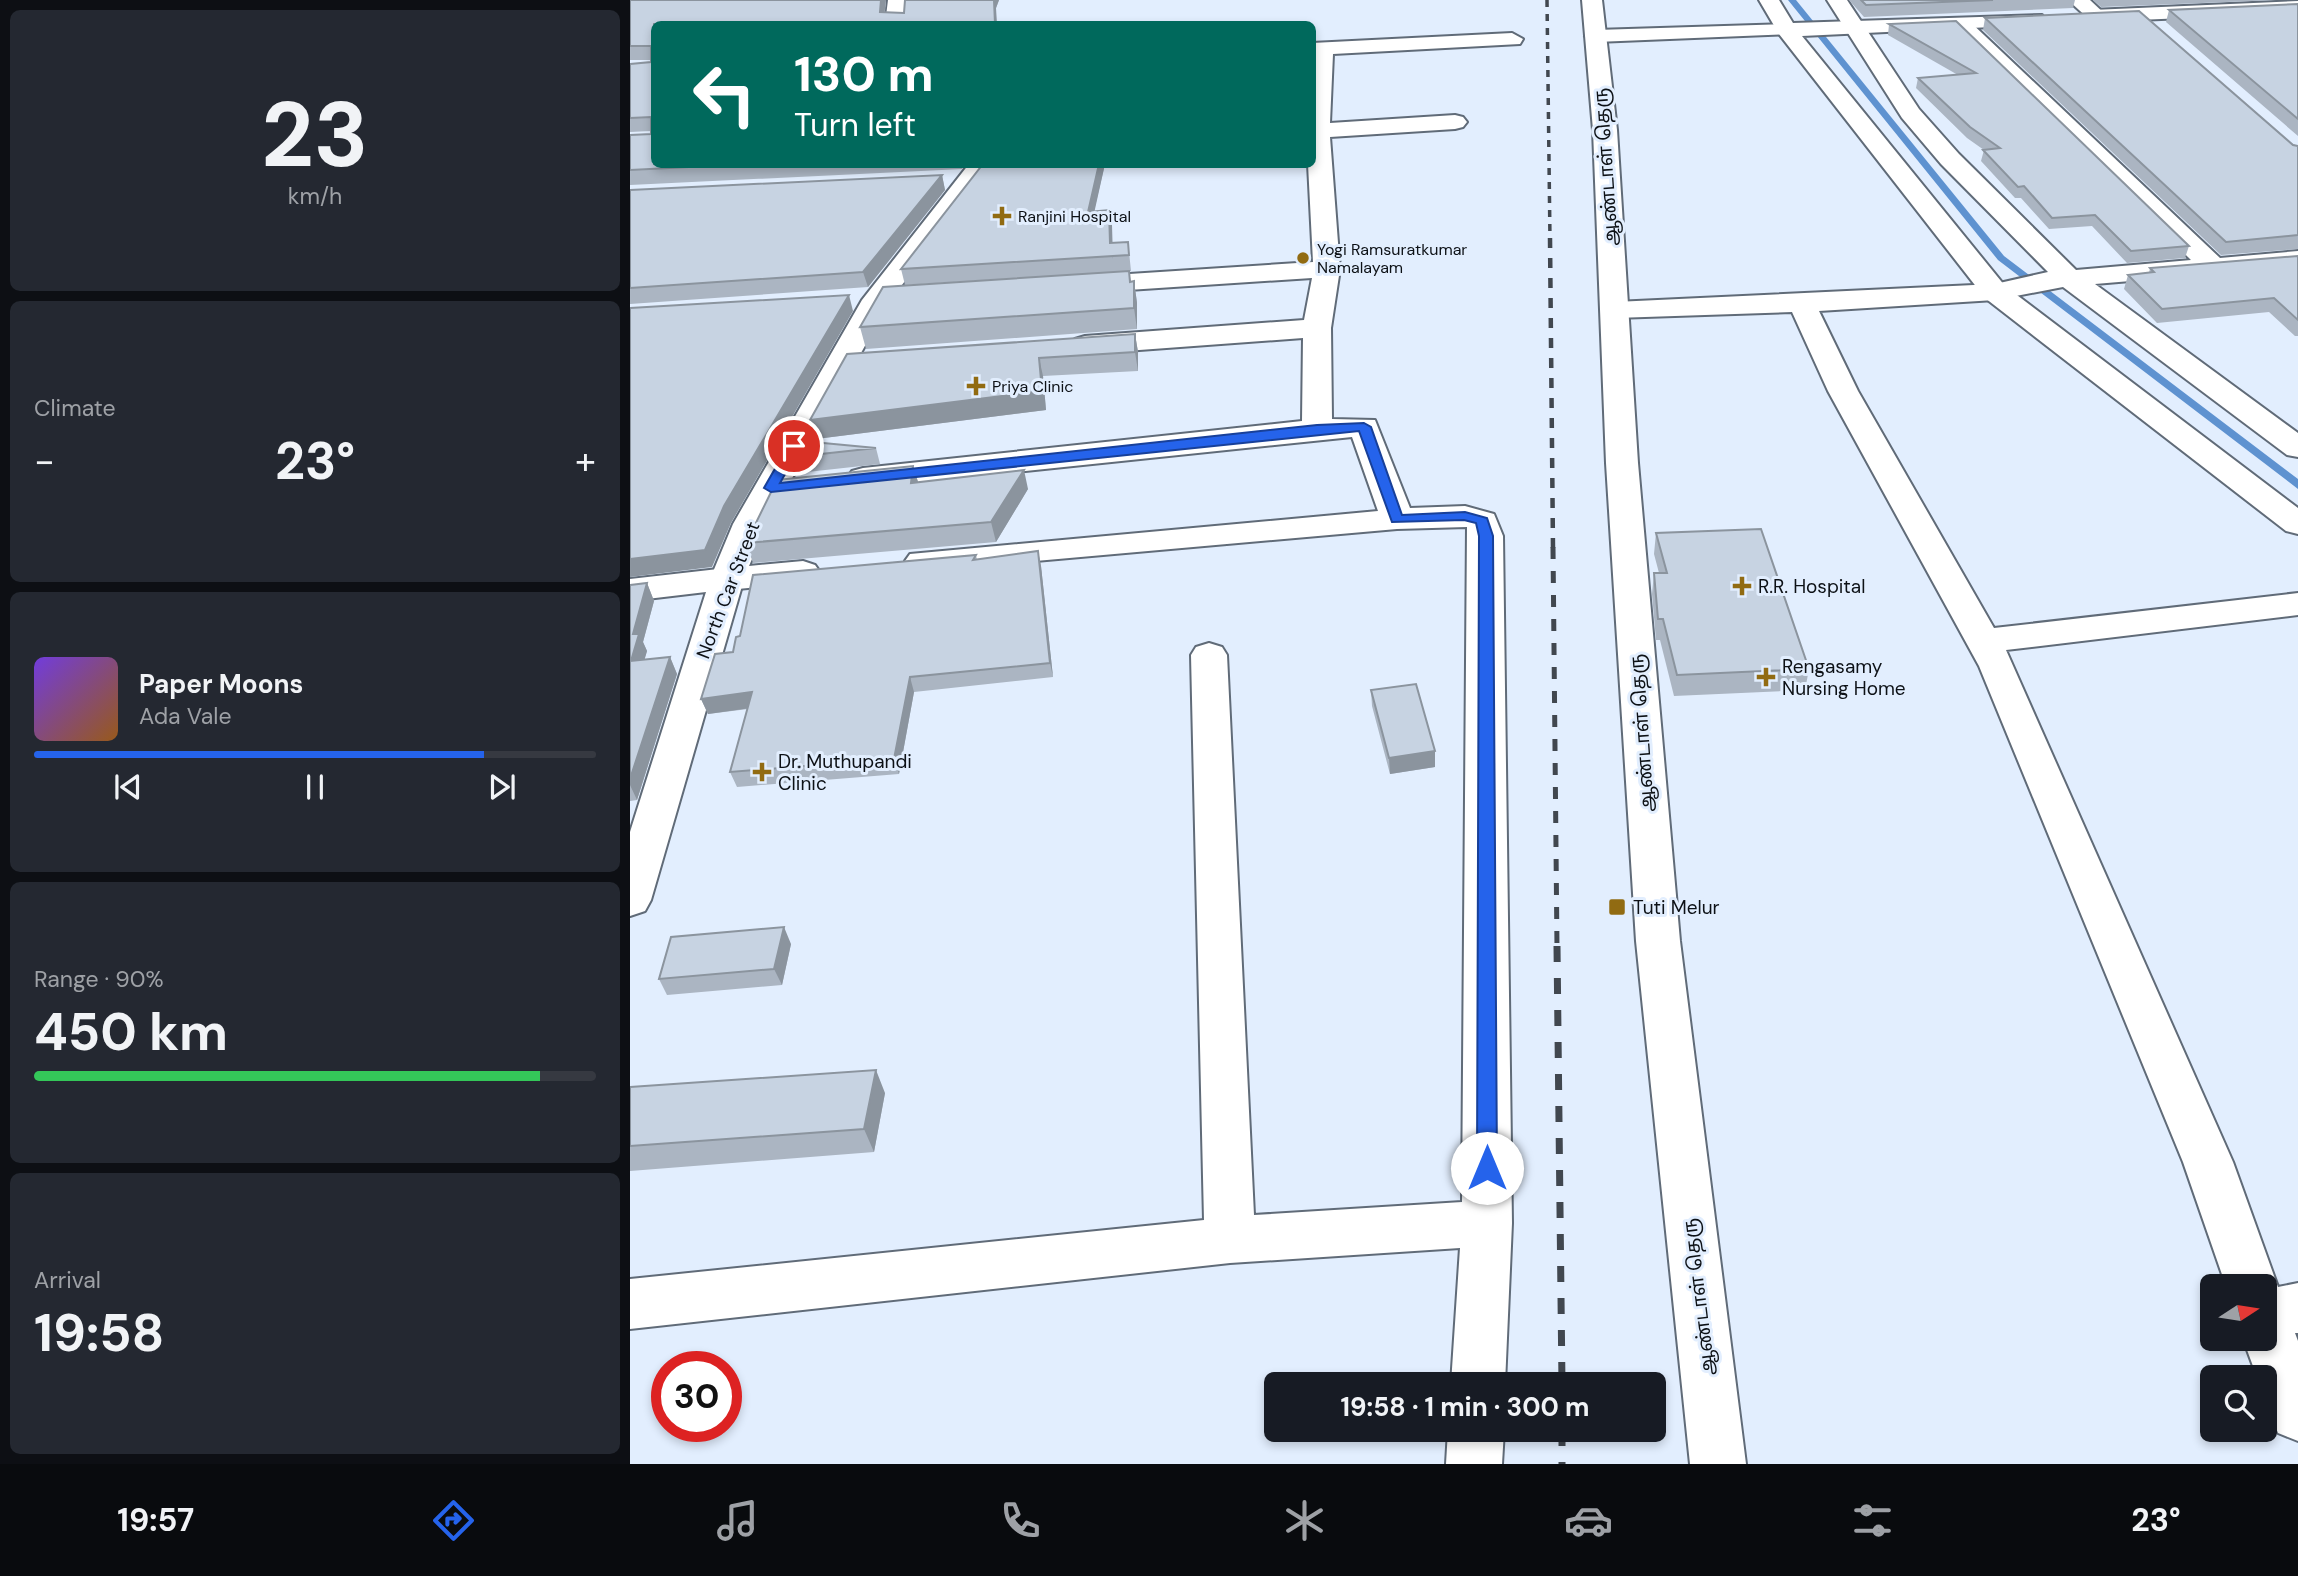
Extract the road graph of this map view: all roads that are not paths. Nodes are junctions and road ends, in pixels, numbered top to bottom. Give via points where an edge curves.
1 (898, 0) edge
2 (1769, 0) edge
3 (1837, 0) edge
4 (2298, 7) edge
5 (2068, 12) edge
6 (2141, 14) junction
7 (1594, 18) edge
8 (895, 21) edge
9 (1959, 22) junction
10 (1842, 28) junction
11 (1793, 30) junction
12 (2162, 32) edge
13 (1511, 39) dead end
14 (1317, 49) edge
15 (1455, 122) dead end
16 (1318, 131) junction
17 (977, 172) edge
18 (944, 181) dead end
19 (2298, 259) edge
20 (2214, 267) junction
21 (1327, 269) junction
22 (2060, 280) junction
23 (1055, 287) edge
24 (2006, 290) junction
25 (1802, 304) junction
26 (1615, 310) junction
27 (1317, 328) junction
28 (1059, 347) edge
29 (1317, 429) junction
30 (2298, 448) edge
31 (839, 481) edge
32 (1397, 519) junction
33 (2298, 524) edge
34 (891, 564) edge
35 (836, 569) edge
36 (727, 579) junction
37 (630, 590) edge
38 (2293, 612) edge
39 (1984, 641) junction
40 (1209, 655) dead end
41 (630, 900) edge
42 (1487, 1223) junction
43 (1230, 1240) junction
44 (2248, 1274) edge
45 (630, 1304) edge
46 (2298, 1308) edge
47 (2277, 1312) edge
48 (2275, 1351) edge
49 (1479, 1372) edge
50 (2298, 1414) edge
51 (1475, 1442) edge
52 (1474, 1464) edge
53 (1718, 1464) edge

1 - 8 street
2 - 11 street
3 - 10 street
4 - 6 street
5 - 6 street
5 - 9 street
6 - 12 street
7 - 11 street
7 - 26 street, ஆண்டாள் தெரு
9 - 10 street
9 - 20 street
10 - 11 street
10 - 22 street via 1910,113
11 - 24 street
13 - 14 street
14 - 16 street
15 - 16 street
16 - 21 street
17 - 18 street
17 - 36 street, North Car Street via 876,300 855,361 784,487 750,524
19 - 20 street
20 - 22 street
21 - 23 street
21 - 27 street
22 - 24 street
22 - 30 street
24 - 25 street
24 - 33 street
25 - 26 street
25 - 39 street via 1843,391
26 - 53 street, ஆண்டாள் தெரு via 1658,942
27 - 28 street
27 - 29 street
29 - 31 street
29 - 32 street via 1364,427
32 - 34 street
32 - 42 street via 1465,516 1482,521 1486,536
35 - 36 street
36 - 37 street
36 - 41 street, North Car Street
38 - 39 street
39 - 44 street via 2208,1162
40 - 43 street
42 - 43 street
42 - 49 street
43 - 45 street
46 - 47 street
48 - 50 street
51 - 52 street

